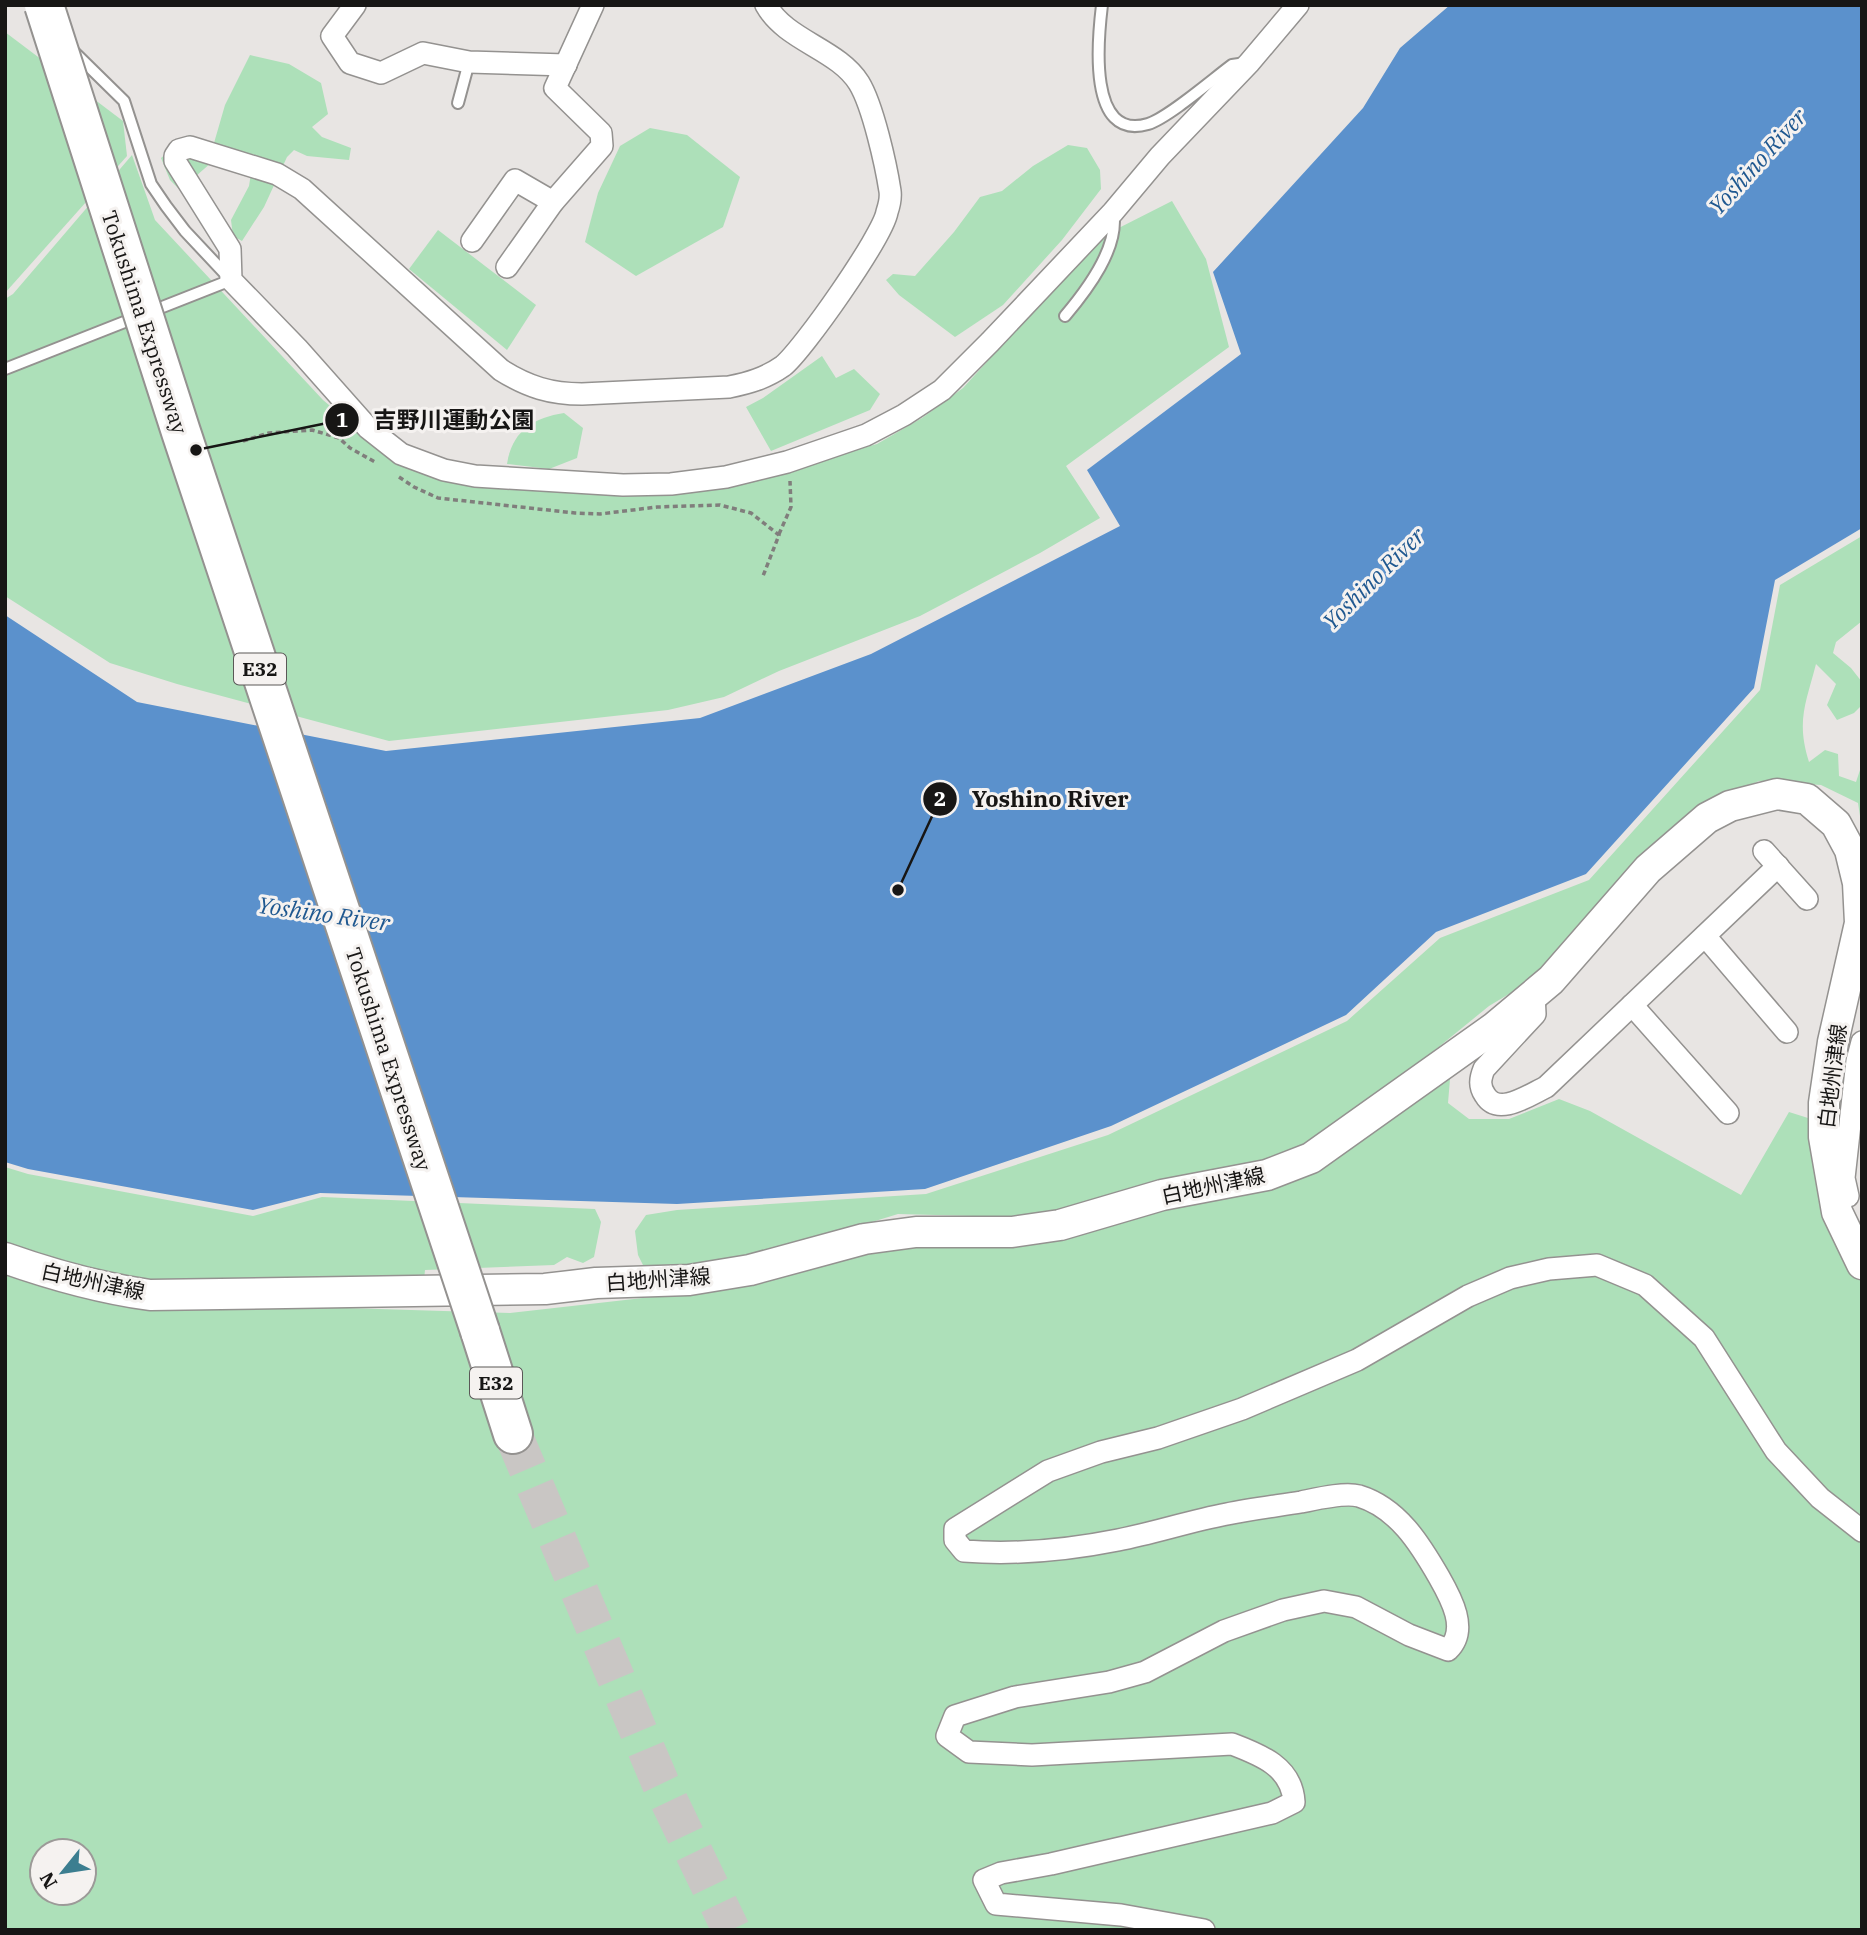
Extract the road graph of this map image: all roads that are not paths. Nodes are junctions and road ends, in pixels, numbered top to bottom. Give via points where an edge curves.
1 (355, 5) edge
2 (593, 5) edge
3 (766, 5) edge
4 (1102, 5) edge
5 (1298, 5) edge
6 (39, 10) edge
7 (470, 62) junction
8 (1249, 63) junction
9 (566, 65) junction
10 (457, 103) dead end
11 (553, 202) junction
12 (1113, 212) junction
13 (472, 241) dead end
14 (507, 267) dead end
15 (231, 280) junction
16 (1065, 316) dead end
17 (5, 369) edge
18 (1807, 899) dead end
19 (1705, 936) junction
20 (1534, 994) junction
21 (1632, 1005) junction
22 (1787, 1032) dead end
23 (1862, 1042) edge
24 (1727, 1114) dead end
25 (1843, 1226) junction
26 (5, 1258) edge
27 (1862, 1264) edge
28 (513, 1434) tunnel mouth
29 (1862, 1531) edge
30 (1204, 1930) edge

1 - 7 street via 332,36 350,63 381,73 423,53
2 - 9 street
3 - 15 street via 775,18 851,72 860,85 873,115 890,194 887,216 855,271 798,351 768,375 729,387 582,394 531,386 501,370 302,189 254,165 184,148 175,156 176,162 230,249
4 - 8 lane via 1098,46 1104,105 1125,123 1157,120 1232,65
5 - 8 street
6 - 15 lane via 124,101 151,184
6 - 28 highway, Tokushima Expressway / E32, bridge
7 - 9 street
7 - 10 lane
8 - 12 street
9 - 11 street via 555,88 601,133 602,146
11 - 13 street via 515,180
11 - 14 street
12 - 15 street via 942,390 904,415 866,435 787,462 671,484 487,477 444,471 401,454 368,428
12 - 16 lane via 1116,226 1109,250
15 - 17 lane
18 - 19 street via 1771,858
19 - 21 street
19 - 22 street
20 - 21 street via 1535,1014 1480,1079 1482,1091 1497,1105 1546,1087
20 - 25 main road, 白地州津線 via 1648,869 1707,818 1730,806 1777,794 1807,799 1836,824 1850,850 1858,883 1860,923 1824,1103 1828,1168
20 - 26 main road, 白地州津線 via 1495,1027 1311,1157 1267,1175 1162,1195 1060,1225 1012,1232 916,1232 863,1239 750,1270 690,1280 545,1289 150,1295 104,1288
21 - 24 street
23 - 25 street via 1844,1178 1852,1216
25 - 27 main road, 白地州津線
29 - 30 street via 1820,1498 1776,1451 1704,1338 1645,1285 1597,1265 1510,1278 1468,1296 1357,1360 1242,1409 1048,1471 955,1529 955,1540 964,1551 996,1553 1117,1541 1226,1514 1357,1495 1387,1510 1418,1541 1447,1591 1460,1628 1448,1650 1356,1607 1324,1601 1224,1631 1145,1672 1015,1697 955,1716 947,1736 969,1752 1032,1755 1232,1744 1276,1764 1293,1789 1294,1802 1272,1813 984,1880 996,1904 1121,1914

